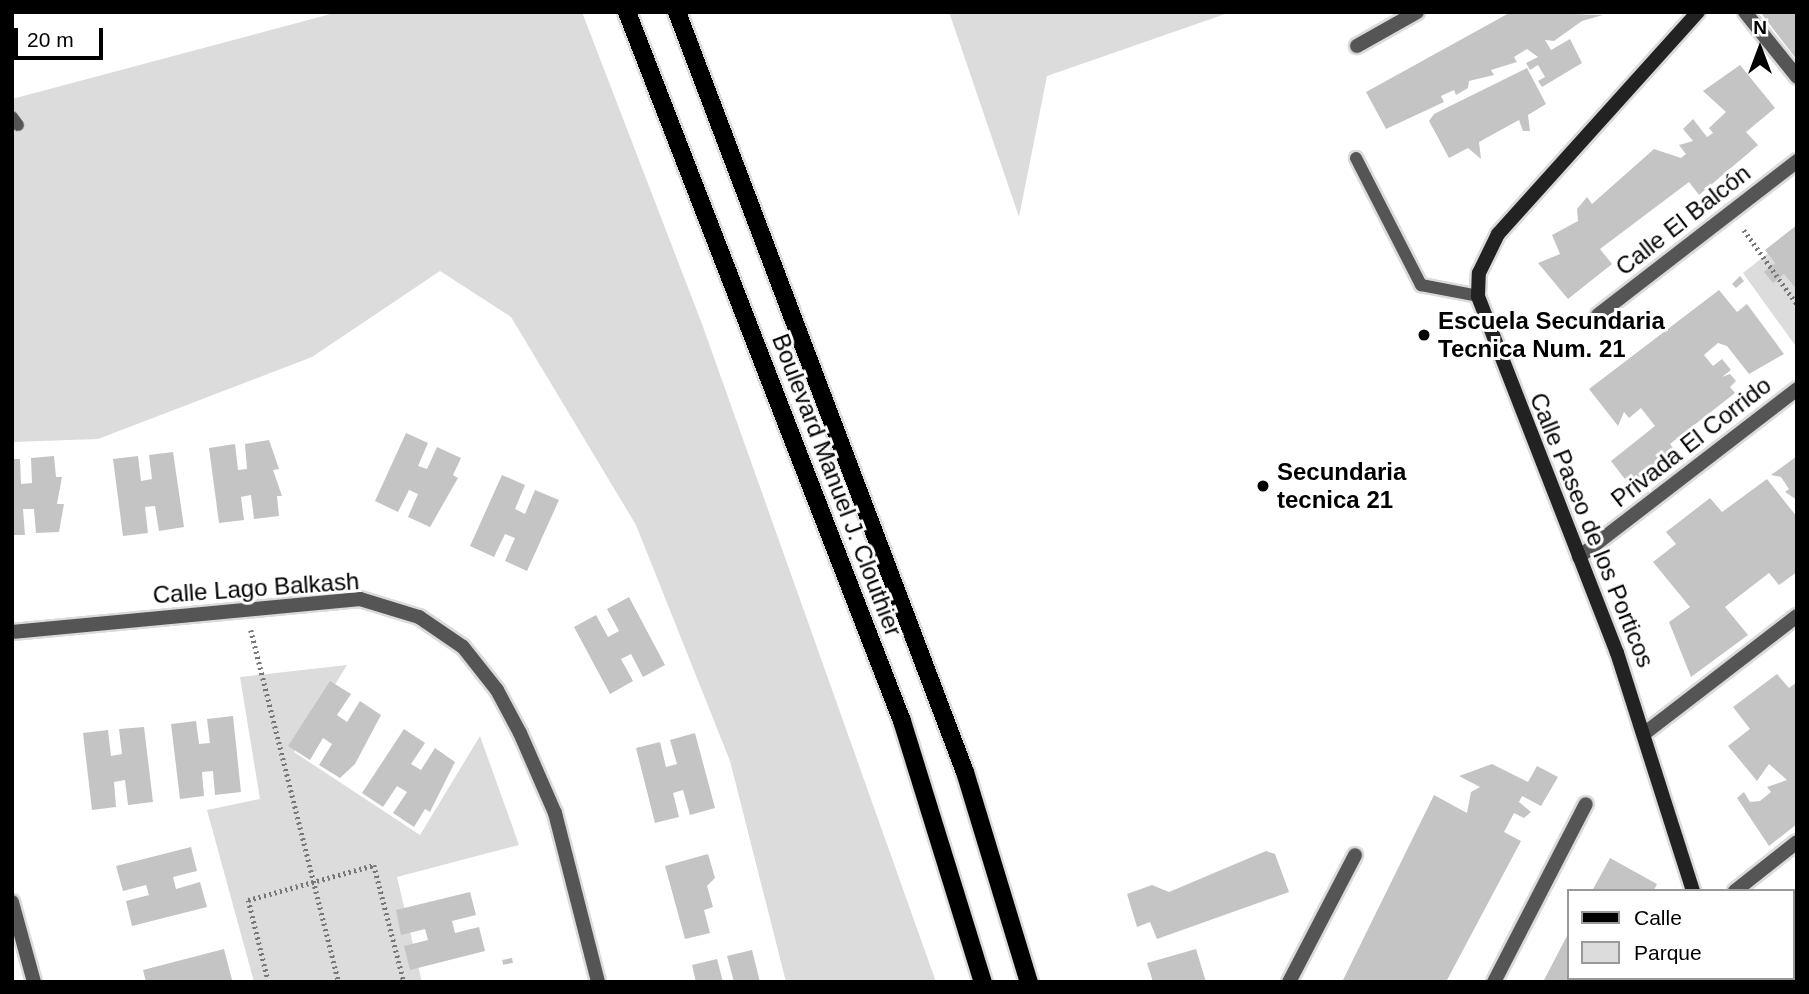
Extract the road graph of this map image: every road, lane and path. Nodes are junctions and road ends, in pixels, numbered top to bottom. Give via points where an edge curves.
1 (627, 12) edge
2 (677, 12) edge
3 (1418, 12) edge
4 (1698, 12) edge
5 (1745, 12) edge
6 (1357, 46) dead end
7 (1797, 77) edge
8 (1356, 158) dead end
9 (1797, 161) edge
10 (1731, 213) junction
11 (1478, 296) junction
12 (1797, 304) edge
13 (1598, 316) dead end
14 (1797, 389) edge
15 (1579, 557) junction
16 (246, 609) junction
17 (1797, 615) edge
18 (12, 632) edge
19 (1645, 733) junction
20 (1586, 804) dead end
21 (1797, 842) edge
22 (1355, 855) dead end
23 (314, 881) junction
24 (1692, 889) edge
25 (1738, 889) edge
26 (12, 902) edge
27 (34, 982) edge
28 (268, 982) edge
29 (339, 982) edge
30 (404, 982) edge
31 (598, 982) edge
32 (984, 982) edge
33 (1029, 982) edge
34 (1289, 982) edge
35 (1493, 982) edge

1 - 32 main road, Boulevard Manuel J. Clouthier via 902,721
2 - 33 main road, Boulevard Manuel J. Clouthier via 965,772
3 - 6 street
4 - 11 street via 1498,234 1479,274
5 - 7 street
8 - 11 lane via 1421,285
9 - 10 street, Calle El Balcón
10 - 12 path
10 - 13 street, Calle El Balcón
11 - 15 street, Calle Paseo de los Porticos
14 - 15 street, Privada El Corrido
15 - 19 street, Calle Paseo de los Porticos
16 - 18 street, Calle Lago Balkash
16 - 23 path
16 - 31 street, Calle Lago Balkash via 359,599 419,617 463,647 497,690 555,813
17 - 19 street
19 - 24 street, Calle Paseo de los Porticos
20 - 35 street
21 - 25 street
22 - 34 street
23 - 28 path via 248,900
23 - 29 path
23 - 30 path via 374,866
26 - 27 street

